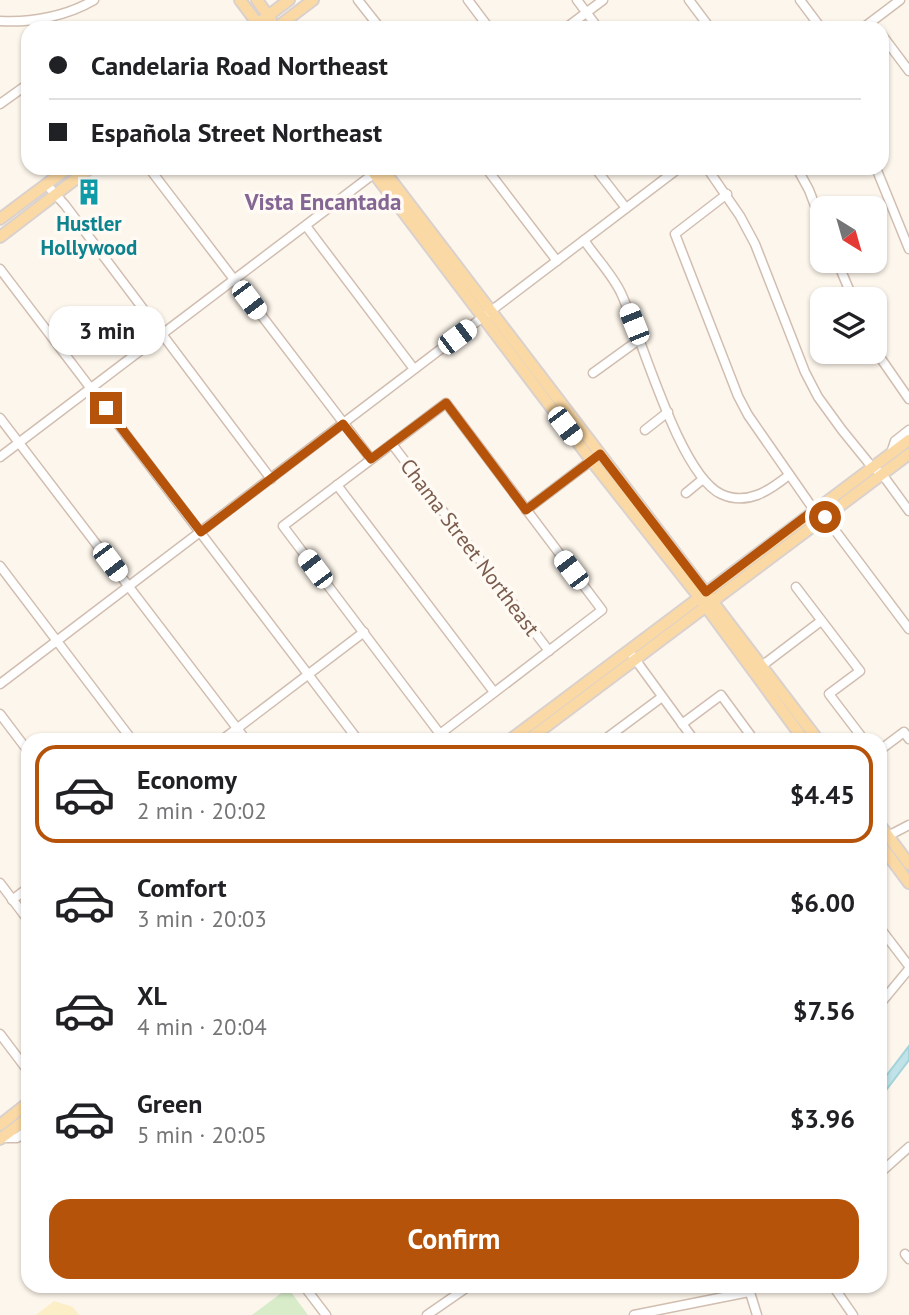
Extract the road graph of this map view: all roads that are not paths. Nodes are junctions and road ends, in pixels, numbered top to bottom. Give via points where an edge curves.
1 (94, 0) edge
2 (240, 0) edge
3 (257, 0) edge
4 (289, 0) edge
5 (313, 0) edge
6 (358, 0) edge
7 (468, 0) edge
8 (577, 0) edge
9 (603, 0) edge
10 (689, 0) edge
11 (800, 0) edge
12 (900, 0) edge
13 (586, 12) junction
14 (268, 16) junction
15 (43, 18) junction
16 (0, 21) edge
17 (43, 21) edge
18 (253, 21) edge
19 (263, 21) edge
20 (271, 21) edge
21 (285, 21) edge
22 (374, 21) edge
23 (484, 21) edge
24 (575, 21) edge
25 (593, 21) edge
26 (705, 21) edge
27 (816, 21) edge
28 (878, 21) edge
29 (889, 44) edge
30 (909, 71) edge
31 (21, 89) edge
32 (0, 104) edge
33 (58, 175) edge
34 (81, 175) edge
35 (154, 175) edge
36 (370, 175) edge
37 (382, 175) edge
38 (491, 175) edge
39 (600, 175) edge
40 (670, 175) edge
41 (712, 175) edge
42 (800, 175) edge
43 (879, 175) edge
44 (46, 184) junction
45 (55, 194) junction
46 (727, 194) junction
47 (810, 197) edge
48 (626, 208) junction
49 (0, 219) edge
50 (306, 226) junction
51 (0, 237) edge
52 (584, 240) junction
53 (909, 249) edge
54 (557, 261) junction
55 (0, 269) edge
56 (234, 280) junction
57 (487, 314) junction
58 (163, 335) junction
59 (640, 340) junction
60 (885, 364) edge
61 (414, 369) junction
62 (593, 373) dead end
63 (91, 389) junction
64 (909, 399) edge
65 (668, 412) junction
66 (0, 418) edge
67 (343, 424) junction
68 (645, 430) dead end
69 (909, 430) edge
70 (909, 439) edge
71 (19, 443) junction
72 (392, 444) junction
73 (891, 453) junction
74 (909, 454) edge
75 (0, 457) edge
76 (596, 457) junction
77 (371, 459) junction
78 (877, 471) junction
79 (789, 475) junction
80 (271, 479) junction
81 (703, 479) junction
82 (337, 485) junction
83 (686, 493) dead end
84 (526, 510) junction
85 (814, 510) junction
86 (909, 511) edge
87 (825, 517) junction
88 (201, 532) junction
89 (0, 566) edge
90 (129, 586) junction
91 (796, 587) dead end
92 (706, 599) junction
93 (821, 621) junction
94 (909, 629) edge
95 (364, 632) junction
96 (57, 641) junction
97 (549, 651) junction
98 (632, 655) junction
99 (758, 668) junction
100 (309, 675) junction
101 (0, 684) edge
102 (494, 692) junction
103 (662, 696) junction
104 (0, 714) edge
105 (682, 724) junction
106 (237, 729) junction
107 (127, 733) edge
108 (232, 733) edge
109 (240, 733) edge
110 (353, 733) edge
111 (439, 733) edge
112 (441, 733) edge
113 (519, 733) edge
114 (537, 733) edge
115 (613, 733) edge
116 (689, 733) edge
117 (749, 733) edge
118 (800, 733) edge
119 (812, 733) edge
120 (859, 733) edge
121 (909, 739) edge
122 (21, 742) edge
123 (887, 745) edge
124 (909, 825) edge
125 (887, 838) edge
126 (887, 844) edge
127 (887, 847) edge
128 (909, 864) edge
129 (0, 883) edge
130 (909, 883) edge
131 (21, 893) edge
132 (12, 900) junction
133 (21, 911) edge
134 (887, 938) edge
135 (909, 968) edge
136 (887, 995) edge
137 (0, 1034) edge
138 (21, 1062) edge
139 (21, 1108) edge
140 (21, 1123) edge
141 (0, 1125) edge
142 (21, 1135) edge
143 (1, 1139) edge
144 (909, 1147) edge
145 (887, 1167) edge
146 (315, 1293) edge
147 (459, 1293) edge
148 (730, 1293) edge
149 (749, 1293) edge
150 (838, 1293) edge
151 (326, 1315) edge
152 (427, 1315) edge
153 (634, 1315) edge
154 (757, 1315) edge
155 (853, 1315) edge

1 - 15 street
2 - 18 main road
3 - 14 main road
4 - 14 main road
5 - 21 main road
6 - 22 street
7 - 23 street
8 - 13 street
9 - 13 street
10 - 26 street
11 - 27 street
12 - 28 street
13 - 24 street
13 - 25 street
14 - 19 main road
14 - 20 main road
15 - 16 street
15 - 17 street
29 - 30 street
31 - 32 street
33 - 44 main road
34 - 45 main road
35 - 56 street, Chama Street Northeast
36 - 50 street
37 - 57 main road
38 - 54 street
39 - 48 street
40 - 48 street
41 - 46 street
42 - 47 street
43 - 53 street
44 - 45 street
44 - 49 main road
45 - 51 main road
45 - 58 street
46 - 78 street via 755,244 818,397
46 - 79 street via 675,234 738,396
48 - 52 street
50 - 56 street
50 - 61 street
52 - 54 street
52 - 59 street via 619,290
54 - 57 street
55 - 63 street
56 - 58 street
56 - 67 street, Chama Street Northeast
57 - 61 street
57 - 76 main road
58 - 63 street
58 - 80 street
59 - 62 street
59 - 65 street
60 - 64 street
61 - 67 street
63 - 71 street
63 - 88 street
65 - 68 street
65 - 81 street via 683,450
66 - 71 street
67 - 77 street, Chama Street Northeast
67 - 80 street
69 - 73 street via 895,441
70 - 73 main road
71 - 75 street
71 - 90 street
72 - 77 street
72 - 84 street via 446,403
72 - 97 street, Chama Street Northeast
73 - 78 main road
74 - 78 main road
76 - 84 street
76 - 92 main road
77 - 82 street
78 - 85 main road
78 - 86 street
78 - 87 main road
79 - 81 street via 765,493 746,498 719,493
79 - 85 street
80 - 88 street
81 - 83 street
82 - 95 street via 283,526
82 - 102 street
84 - 97 street via 602,610
85 - 87 street
85 - 92 main road
87 - 92 main road
87 - 94 street
88 - 90 street
88 - 100 street
89 - 96 street
90 - 96 street
90 - 106 street
91 - 93 street
92 - 98 main road
92 - 99 main road
93 - 99 street
93 - 120 street via 860,671 829,694
95 - 100 street
95 - 111 street
96 - 101 street
96 - 107 street
97 - 102 street
98 - 103 street
98 - 113 main road
98 - 114 main road
99 - 118 main road
99 - 119 main road
100 - 106 street
100 - 110 street
102 - 112 street
103 - 105 street
103 - 115 street
104 - 122 street
105 - 116 street
105 - 117 street via 721,695
106 - 108 street
106 - 109 street
121 - 123 street via 904,732
124 - 125 street
126 - 128 main road
127 - 130 main road
129 - 132 street
131 - 132 street
132 - 133 street
134 - 135 street
135 - 136 street
137 - 138 street
139 - 141 main road
140 - 143 main road
142 - 143 street
144 - 145 street
146 - 151 street
147 - 152 street
148 - 153 street
149 - 154 street
150 - 155 street

